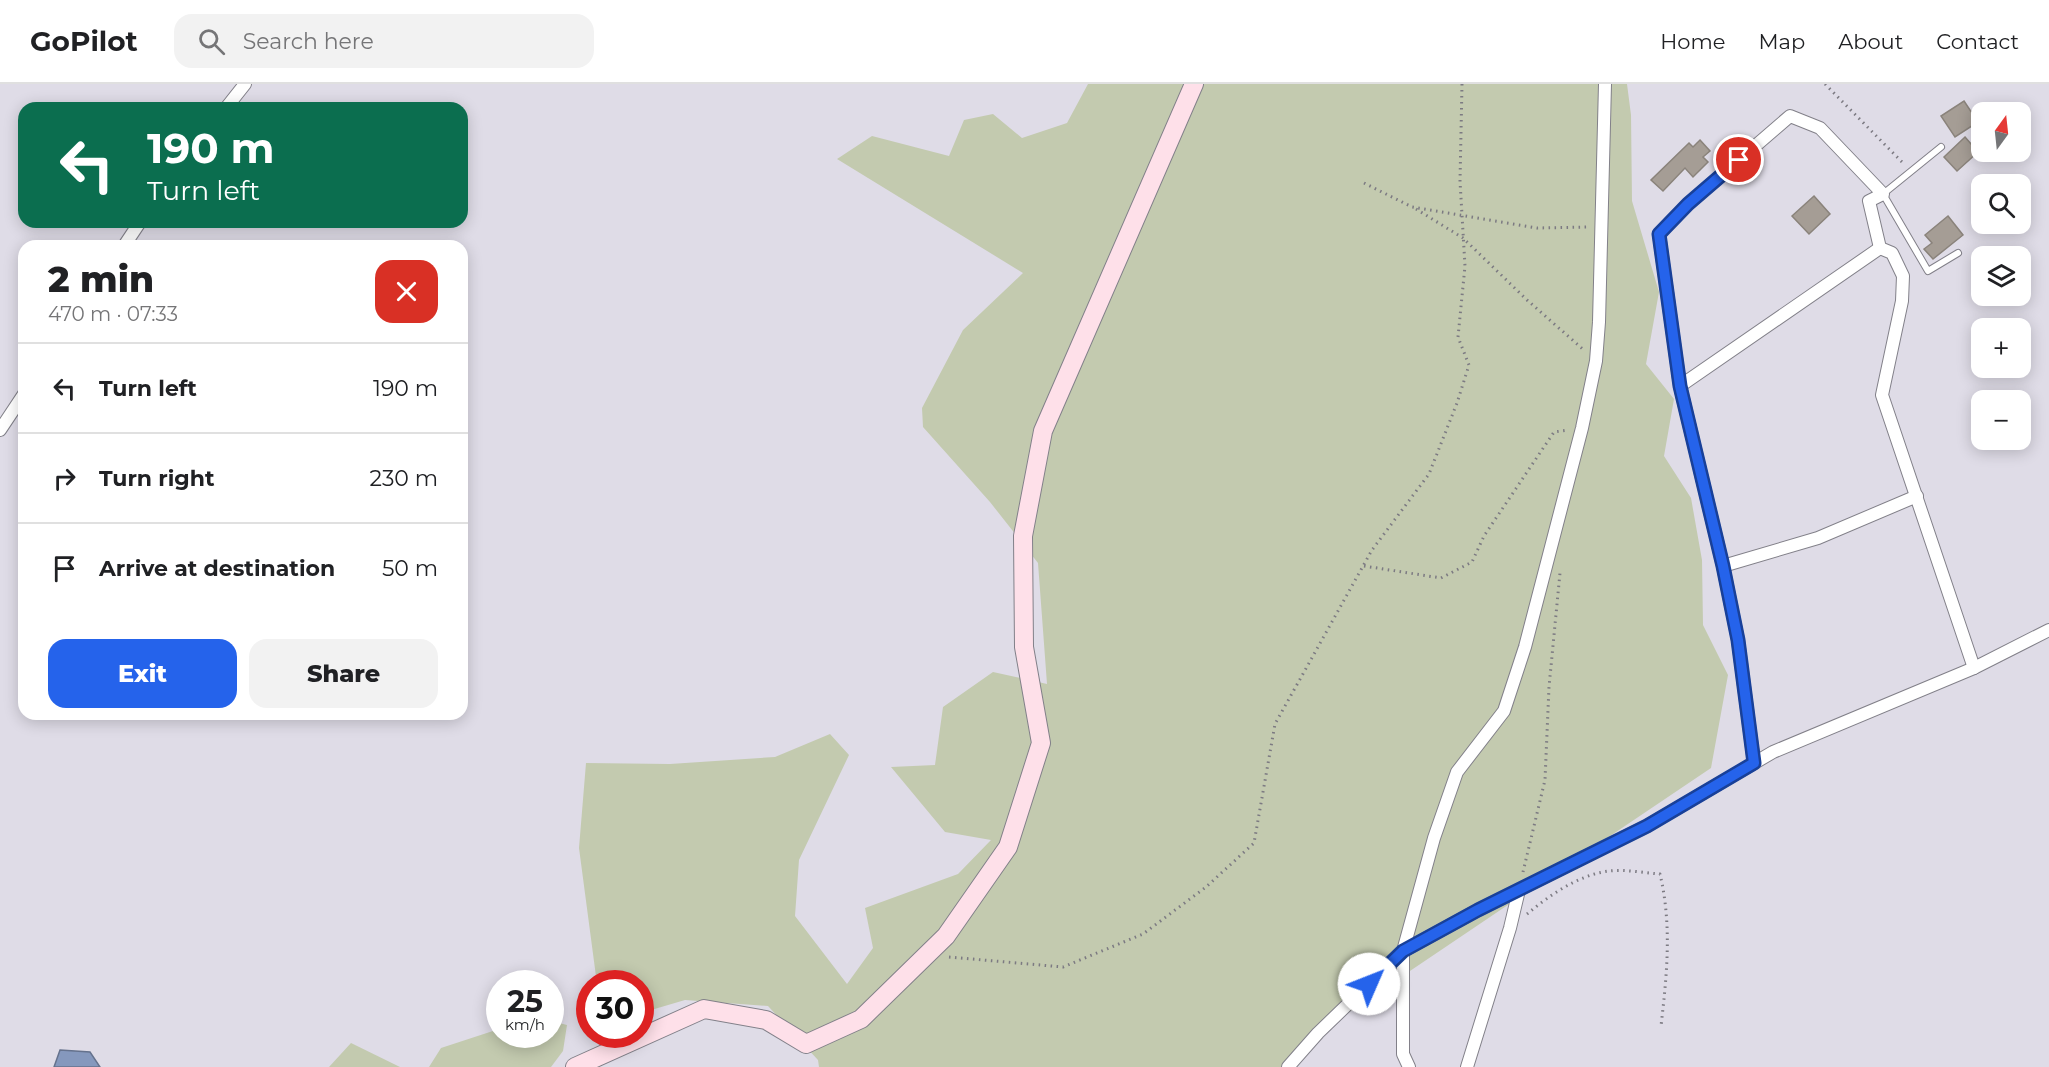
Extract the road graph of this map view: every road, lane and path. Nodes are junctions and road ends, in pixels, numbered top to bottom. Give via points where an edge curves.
1 (245, 84) edge
2 (1194, 84) edge
3 (1462, 84) edge
4 (1605, 84) edge
5 (1825, 84) edge
6 (231, 102) edge
7 (1941, 147) dead end
8 (1910, 172) junction
9 (1364, 183) dead end
10 (1883, 194) junction
11 (1412, 207) junction
12 (1462, 216) junction
13 (1601, 226) junction
14 (1463, 238) junction
15 (1880, 248) junction
16 (1958, 253) dead end
17 (1596, 361) junction
18 (1680, 386) junction
19 (18, 403) edge
20 (1582, 428) junction
21 (0, 430) edge
22 (1917, 496) junction
23 (1364, 566) junction
24 (1723, 566) junction
25 (1560, 570) dead end
26 (2049, 630) edge
27 (1974, 668) junction
28 (1754, 763) junction
29 (1519, 890) junction
30 (1510, 928) junction
31 (1403, 951) junction
32 (926, 955) junction
33 (1661, 1026) dead end
34 (575, 1067) edge
35 (1288, 1067) edge
36 (1409, 1067) edge
37 (1467, 1067) edge

1 - 6 street
2 - 32 street via 1043,431 1023,536 1024,647 1041,743 1008,847 946,936
3 - 12 path
4 - 13 street
5 - 8 path
7 - 8 lane
8 - 10 lane
9 - 11 path
10 - 15 street via 1869,201
10 - 16 lane via 1928,271
10 - 18 street via 1820,129 1791,116 1688,204 1659,234
11 - 12 path
11 - 14 path
12 - 13 path via 1537,228
12 - 14 path
13 - 17 street
14 - 17 path
14 - 23 path via 1465,266 1458,337 1469,364 1463,384 1430,474
15 - 18 street
15 - 22 street via 1893,253 1903,276 1902,301 1882,395
17 - 20 street
18 - 24 street
19 - 21 street
20 - 23 path via 1554,432 1484,536 1472,562 1460,570 1441,578
20 - 31 street via 1525,647 1503,711 1457,772
22 - 24 street via 1818,538
22 - 27 street
23 - 32 path via 1275,724 1254,843 1206,887 1143,934 1063,966
24 - 28 street via 1738,640
25 - 29 path via 1545,780
26 - 27 street
27 - 28 street
28 - 29 street via 1647,826
29 - 30 street
29 - 31 street
30 - 33 path via 1569,884 1609,871 1660,874 1667,906 1668,966
30 - 37 street
31 - 35 street
31 - 36 street via 1403,1054
32 - 34 street via 861,1019 806,1044 766,1020 704,1009

